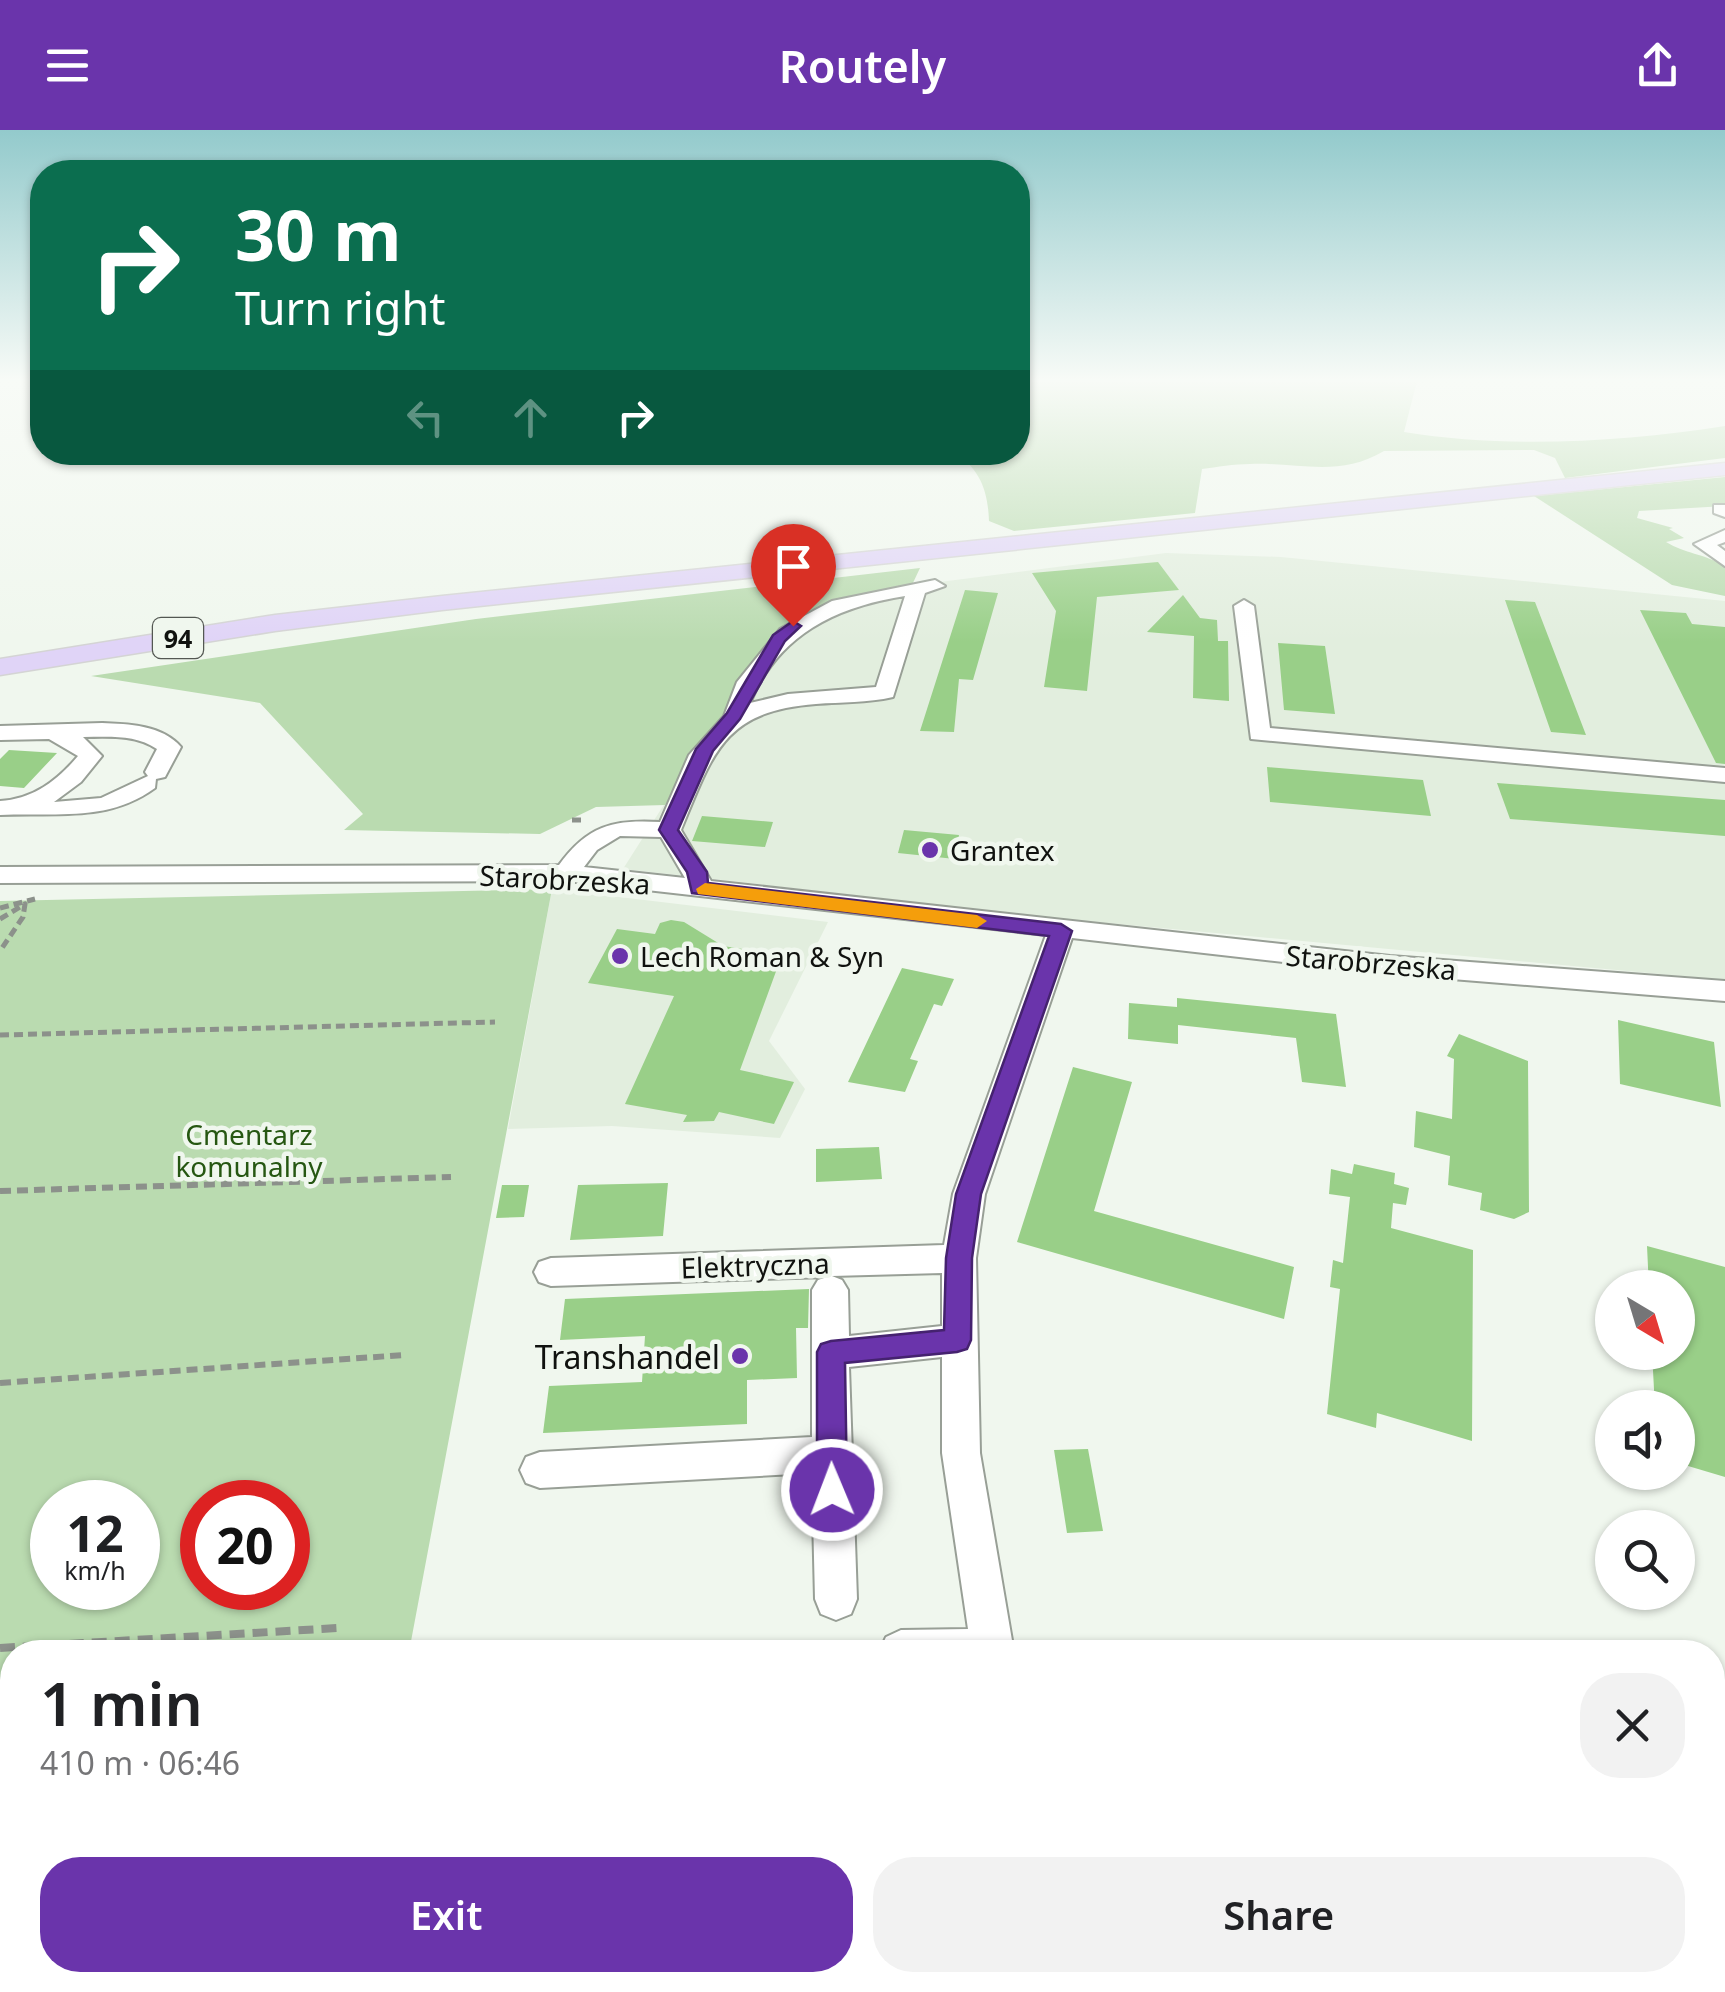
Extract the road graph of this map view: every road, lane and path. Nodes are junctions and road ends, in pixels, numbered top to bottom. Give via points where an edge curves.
1 (1725, 469) edge
2 (1725, 536) edge
3 (1725, 560) edge
4 (549, 594) junction
5 (1244, 606) dead end
6 (0, 668) edge
7 (0, 681) edge
8 (734, 715) junction
9 (45, 731) junction
10 (0, 733) edge
11 (1725, 775) edge
12 (4, 808) edge
13 (669, 830) junction
14 (567, 873) junction
15 (0, 874) edge
16 (699, 888) junction
17 (0, 919) edge
18 (1061, 931) junction
19 (0, 951) edge
20 (1725, 991) edge
21 (495, 1022) dead end
22 (0, 1035) edge
23 (451, 1176) dead end
24 (0, 1191) edge
25 (959, 1258) junction
26 (550, 1272) dead end
27 (830, 1290) dead end
28 (957, 1340) junction
29 (831, 1352) junction
30 (404, 1354) dead end
31 (0, 1382) edge
32 (831, 1454) junction
33 (540, 1470) dead end
34 (836, 1599) dead end
35 (337, 1628) dead end
36 (135, 1640) edge
37 (990, 1640) edge

1 - 4 main road, 94
2 - 3 street via 1703,544
4 - 6 main road, 94 via 275,623
4 - 7 main road, 94
5 - 11 street via 1259,734
8 - 8 street via 800,699 885,692 928,587 846,602 793,626 778,638
8 - 13 street via 704,749
9 - 10 street
9 - 12 street via 70,737 90,756 68,782 41,799
9 - 12 street via 140,733 169,748 132,796 100,807
13 - 14 street via 612,826 589,839
13 - 16 street via 697,872
14 - 15 street, Starobrzeska
14 - 16 street, Starobrzeska
16 - 18 street, Starobrzeska
17 - 19 path via 25,904
18 - 20 street, Starobrzeska via 1390,966
18 - 25 street via 969,1194
21 - 22 path
23 - 24 path
25 - 26 street, Elektryczna
25 - 28 street
27 - 29 street
28 - 29 street
28 - 37 street via 960,1453
29 - 32 street
30 - 31 path
32 - 33 street
32 - 34 street
35 - 36 path

